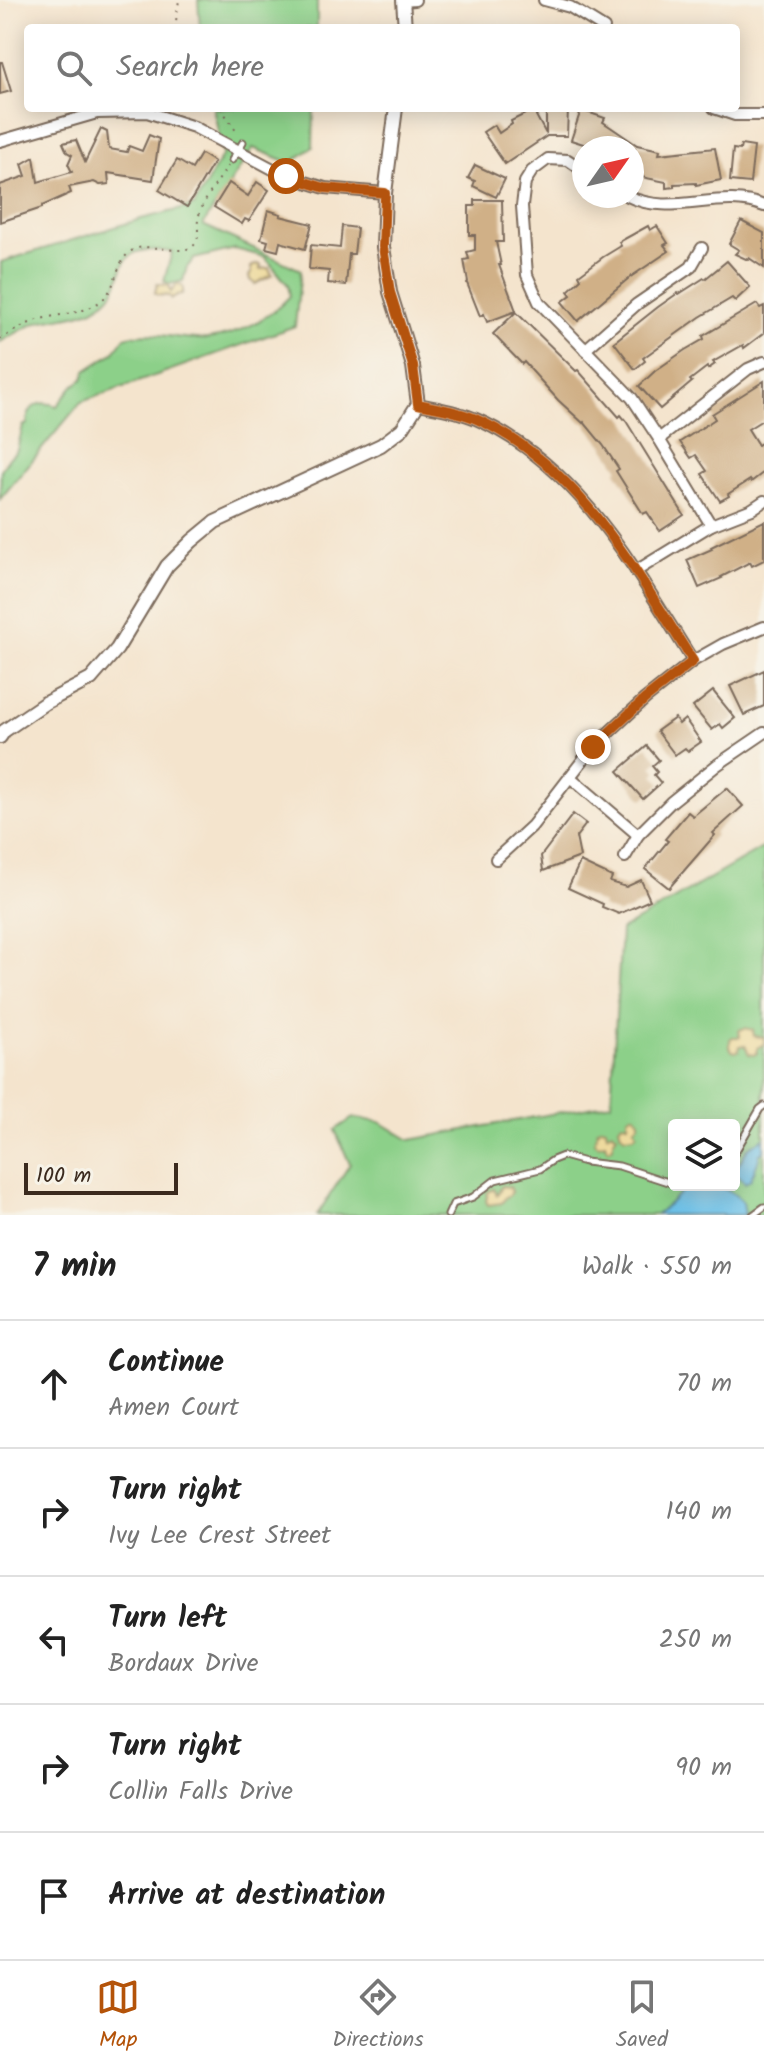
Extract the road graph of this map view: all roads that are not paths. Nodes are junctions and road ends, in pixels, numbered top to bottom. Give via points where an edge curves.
1 (407, 0) edge
2 (544, 0) edge
3 (405, 24) edge
4 (598, 24) edge
5 (395, 112) edge
6 (726, 112) edge
7 (764, 115) edge
8 (0, 141) edge
9 (572, 163) edge
10 (385, 193) junction
11 (644, 202) edge
12 (764, 206) edge
13 (702, 248) dead end
14 (585, 350) junction
15 (764, 362) edge
16 (418, 404) junction
17 (659, 439) junction
18 (764, 501) edge
19 (711, 525) junction
20 (636, 571) junction
21 (764, 627) edge
22 (693, 661) junction
23 (764, 733) edge
24 (0, 737) edge
25 (570, 777) junction
26 (638, 835) junction
27 (625, 857) dead end
28 (496, 859) dead end
29 (764, 1106) edge
30 (740, 1144) edge
31 (668, 1182) edge
32 (764, 1207) edge
33 (448, 1215) edge
34 (753, 1215) edge

1 - 3 street
2 - 4 street via 570,7
5 - 10 street
6 - 7 street
8 - 10 street via 97,113 147,112 194,127 286,176 325,188
9 - 14 street via 548,159 532,171 522,206 527,275 539,302
10 - 16 street via 383,247 390,292 413,366
11 - 12 street via 729,199
13 - 14 street via 691,267 637,304
14 - 17 street via 632,398
15 - 17 street
16 - 20 street via 476,419 523,445 565,482
16 - 24 street via 402,429 381,445 215,522 167,566 117,649 91,679 45,703
17 - 19 street
18 - 19 street
19 - 20 street
20 - 22 street
21 - 22 street
22 - 25 street via 593,747
23 - 26 street via 671,802
25 - 26 street
25 - 28 street via 532,826
26 - 27 street
29 - 30 lane
31 - 33 lane via 563,1156 540,1169 495,1180 453,1204
32 - 34 lane

